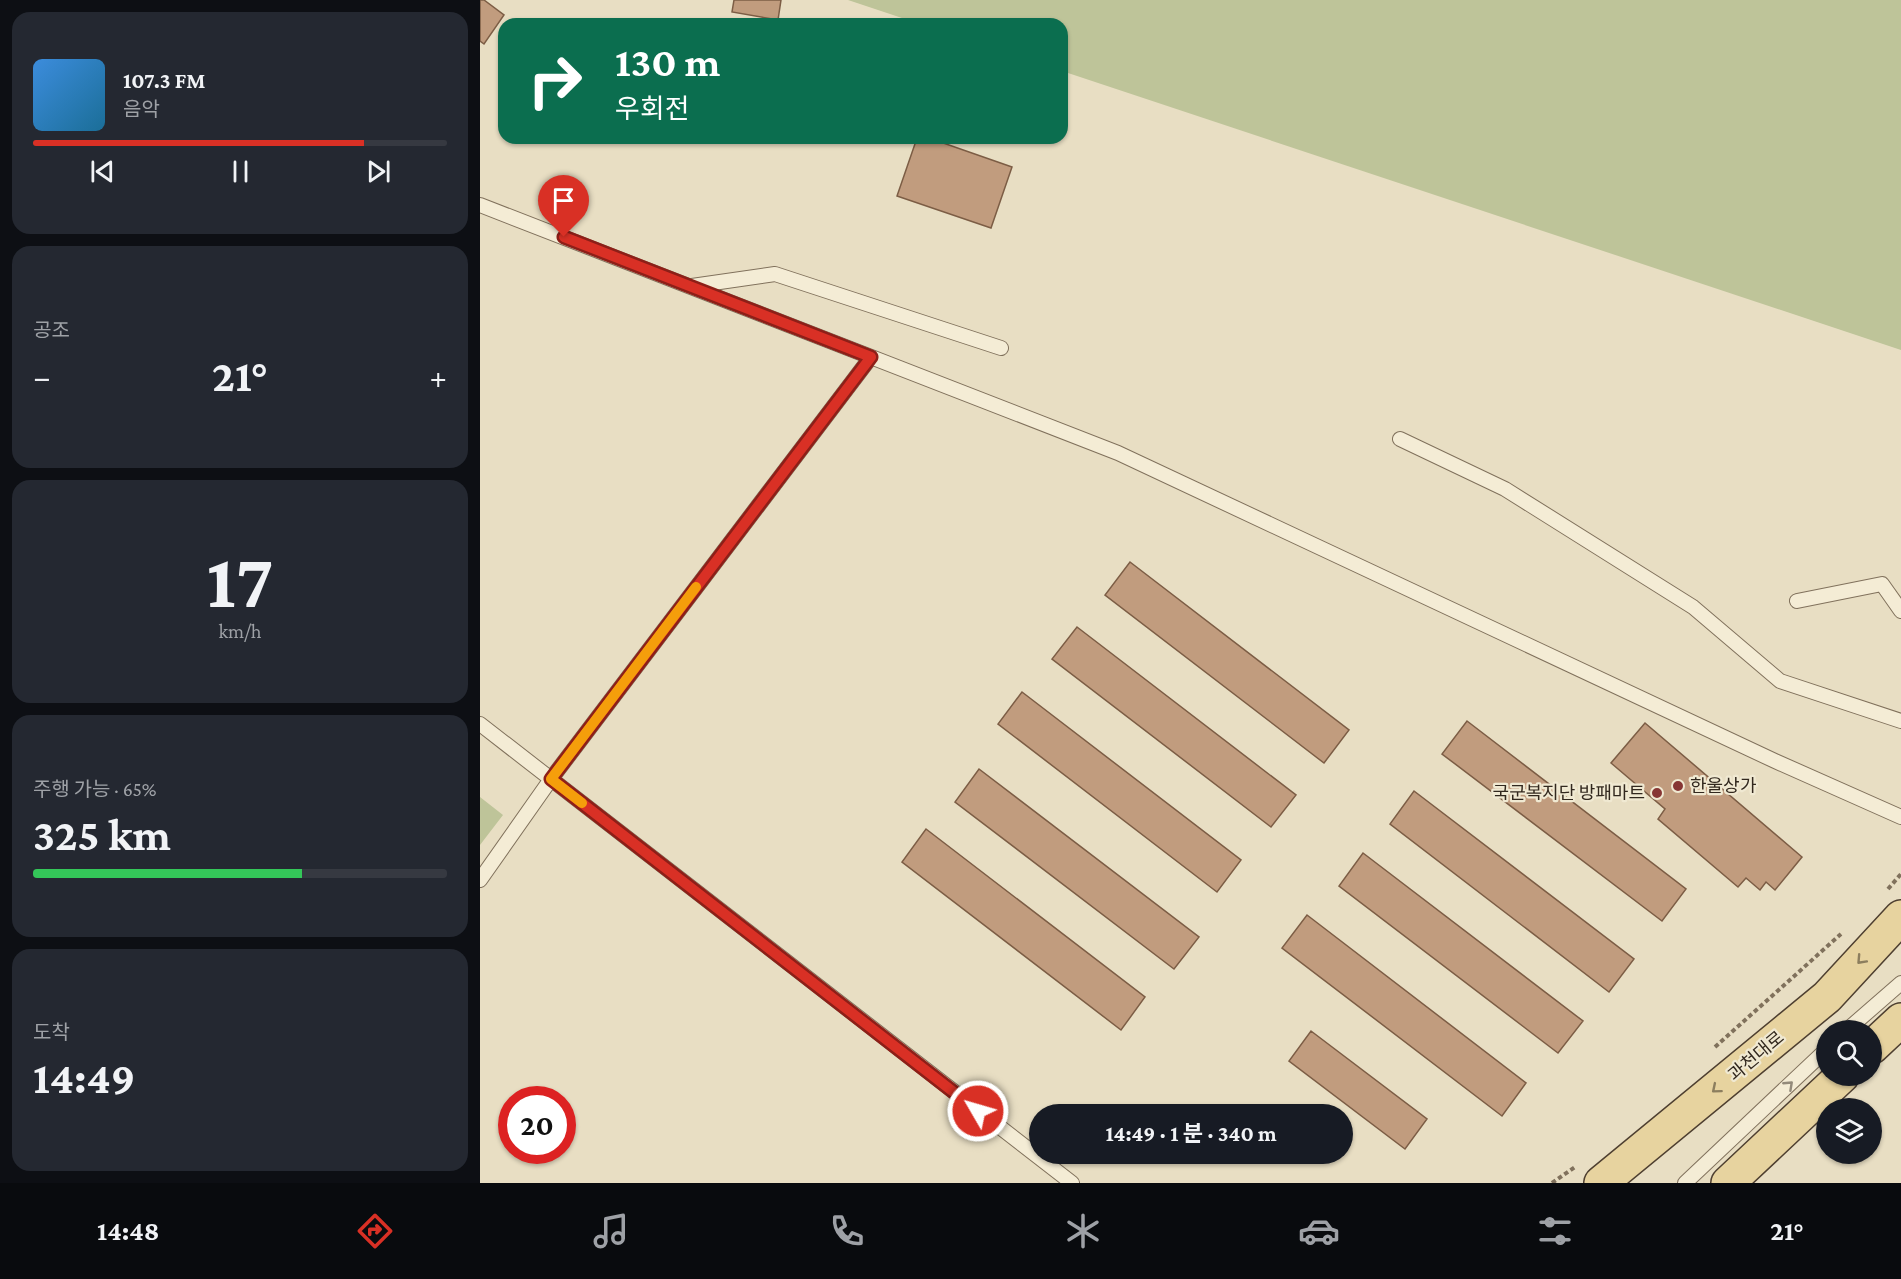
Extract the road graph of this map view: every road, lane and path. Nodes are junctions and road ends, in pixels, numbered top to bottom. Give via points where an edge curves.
1 (480, 205) edge
2 (690, 286) junction
3 (1001, 348) dead end
4 (871, 357) junction
5 (1400, 440) dead end
6 (1797, 601) dead end
7 (1901, 611) edge
8 (1901, 721) edge
9 (480, 724) edge
10 (551, 779) junction
11 (1901, 817) edge
12 (1901, 874) edge
13 (480, 880) edge
14 (1892, 906) edge
15 (1849, 926) dead end
16 (1901, 983) edge
17 (1858, 1020) edge
18 (1901, 1020) edge
19 (1882, 1038) edge
20 (1707, 1054) dead end
21 (1816, 1059) edge
22 (1831, 1086) edge
23 (1591, 1173) edge
24 (1071, 1183) edge
25 (1552, 1183) edge
26 (1685, 1183) edge
27 (1728, 1183) edge

1 - 2 lane
2 - 3 lane via 775,274
2 - 4 lane
4 - 10 lane
4 - 11 lane via 1118,453
5 - 8 lane via 1505,489 1693,607 1780,681
6 - 7 lane via 1882,584
9 - 10 lane
10 - 13 lane
10 - 24 lane
12 - 14 path
14 -> 23 main road, 과천대로 via 1827,997
15 - 20 path
16 - 17 lane
18 - 19 main road
26 -> 21 lane
22 - 27 main road
23 - 25 path

